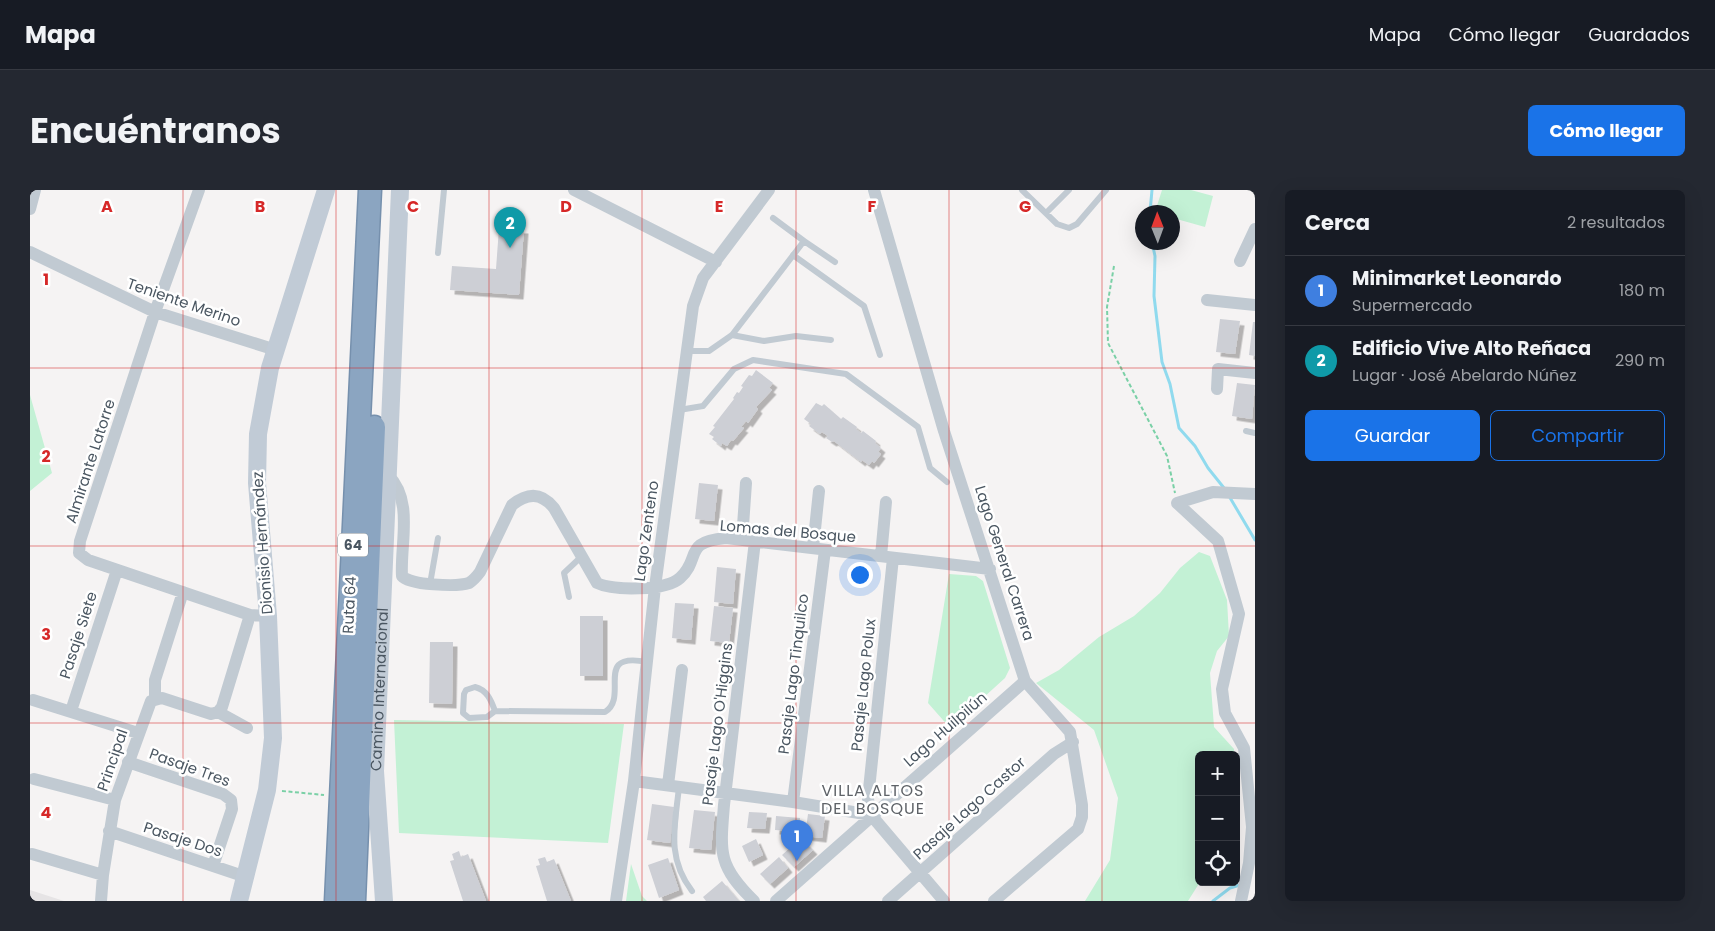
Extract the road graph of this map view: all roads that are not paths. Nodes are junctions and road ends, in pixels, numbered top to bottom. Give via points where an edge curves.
1 (35, 190) edge
2 (199, 190) edge
3 (326, 190) edge
4 (370, 190) edge
5 (384, 190) edge
6 (400, 190) edge
7 (444, 190) edge
8 (574, 190) edge
9 (770, 190) edge
10 (874, 190) edge
11 (1022, 190) edge
12 (1069, 190) edge
13 (1106, 190) edge
14 (30, 208) edge
15 (1046, 213) junction
16 (773, 218) dead end
17 (1255, 229) edge
18 (804, 240) junction
19 (30, 252) edge
20 (438, 253) dead end
21 (793, 255) junction
22 (1240, 261) dead end
23 (716, 262) junction
24 (835, 262) dead end
25 (1207, 300) dead end
26 (1255, 304) edge
27 (155, 312) junction
28 (732, 335) junction
29 (831, 340) dead end
30 (276, 350) junction
31 (686, 351) junction
32 (880, 355) dead end
33 (1255, 373) edge
34 (1217, 389) dead end
35 (679, 410) junction
36 (1246, 431) dead end
37 (1255, 433) edge
38 (388, 475) junction
39 (953, 481) junction
40 (746, 483) dead end
41 (819, 491) dead end
42 (1255, 494) edge
43 (886, 502) dead end
44 (438, 538) dead end
45 (749, 541) junction
46 (819, 549) junction
47 (581, 557) junction
48 (887, 557) junction
49 (990, 569) junction
50 (117, 570) junction
51 (430, 584) junction
52 (655, 587) junction
53 (183, 592) junction
54 (569, 597) dead end
55 (250, 615) junction
56 (268, 616) junction
57 (647, 662) junction
58 (682, 670) dead end
59 (1025, 680) junction
60 (155, 699) junction
61 (34, 700) dead end
62 (71, 711) junction
63 (495, 711) junction
64 (218, 712) junction
65 (247, 728) dead end
66 (138, 733) junction
67 (1073, 742) junction
68 (128, 762) junction
69 (34, 779) dead end
70 (634, 781) junction
71 (673, 786) junction
72 (726, 794) junction
73 (115, 800) junction
74 (793, 802) junction
75 (871, 815) junction
76 (109, 831) junction
77 (1252, 852) edge
78 (32, 854) dead end
79 (213, 866) junction
80 (920, 874) junction
81 (103, 875) junction
82 (246, 877) junction
83 (692, 891) dead end
84 (101, 901) edge
85 (239, 901) edge
86 (336, 901) edge
87 (354, 901) edge
88 (384, 901) edge
89 (616, 901) edge
90 (754, 901) edge
91 (776, 901) edge
92 (888, 901) edge
93 (944, 901) edge
94 (994, 901) edge
95 (1241, 901) edge

1 - 14 street
2 - 27 street, Almirante Latorre
3 - 30 street, Dionisio Hernández
4 - 86 highway, Ruta 64 / 64
5 - 87 highway, Ruta 64 / 64
6 - 38 street, Camino Internacional
7 - 20 lane
8 - 23 street
9 - 23 street, Lago Zenteno
10 - 39 street, Lago General Carrera via 944,431
11 - 15 lane
12 - 15 lane
13 - 15 lane via 1077,224 1069,228 1057,224
16 - 18 lane
17 - 22 street
18 - 21 lane
18 - 24 lane
19 - 27 street, Teniente Merino
21 - 28 lane
21 - 32 lane via 864,306
23 - 31 street, Lago Zenteno via 697,290
25 - 26 street
27 - 30 street, Teniente Merino
27 - 50 street, Almirante Latorre via 79,547 82,557
28 - 29 lane via 764,341 796,336
28 - 31 lane via 709,351
30 - 56 street, Dionisio Hernández via 261,412 257,458
31 - 35 street, Lago Zenteno
33 - 34 street via 1218,369
35 - 39 lane via 703,406 734,369 752,360 846,374 918,427 930,468
35 - 52 street, Lago Zenteno
36 - 37 lane
38 - 51 street, Lomas del Bosque via 396,483 404,508 402,576 405,580
38 - 88 street, Camino Internacional via 375,771
39 - 49 street, Lago General Carrera
40 - 45 street, Pasaje Lago O'Higgins
41 - 46 street, Pasaje Lago Tinquilco
42 - 77 street via 1212,492 1177,503 1218,541 1239,614 1222,689 1225,713 1244,748
43 - 48 street, Pasaje Lago Polux
44 - 51 lane
45 - 46 street, Lomas del Bosque
45 - 52 street, Lomas del Bosque via 726,538 705,542 693,551 683,576 676,582
45 - 72 street, Pasaje Lago O'Higgins
46 - 48 street, Lomas del Bosque
46 - 74 street, Pasaje Lago Tinquilco
47 - 51 street, Lomas del Bosque via 548,500 534,495 519,499 512,505 477,577 465,584
47 - 52 street, Lomas del Bosque via 592,576 603,586
47 - 54 lane via 564,573
48 - 49 street, Lomas del Bosque
48 - 75 street, Pasaje Lago Polux via 868,799
49 - 59 street, Lago General Carrera
50 - 53 street, Almirante Latorre
50 - 62 street, Pasaje Siete
52 - 57 street, Lago Zenteno
53 - 55 street, Almirante Latorre
53 - 60 street via 155,680
55 - 56 street, Almirante Latorre
55 - 64 street
56 - 82 street, Dionisio Hernández via 273,729 267,790
57 - 63 lane via 631,659 619,665 612,704 604,712
57 - 70 street, Lago Zenteno
58 - 71 street
59 - 67 street, Lago General Carrera via 1064,724
59 - 75 street, Lago Huilpilún
60 - 64 street via 162,698 210,714
60 - 66 street, Principal via 148,705
61 - 62 street
62 - 66 street
63 - 63 lane via 491,699 481,688 466,690 465,716 487,717
64 - 65 street
66 - 68 street, Principal
67 - 80 street, Pasaje Lago Castor via 1054,754
67 - 94 street, Lago General Carrera via 1082,805 1078,829
68 - 73 street, Principal
68 - 79 street, Pasaje Tres via 223,794 231,800 232,809
69 - 73 street
70 - 71 street
70 - 89 street, Lago Zenteno
71 - 72 street
71 - 83 lane via 672,844 684,881
72 - 74 street
72 - 90 street, Pasaje Lago O'Higgins via 722,834 724,861 731,876
73 - 76 street, Principal
74 - 75 street
75 - 80 street
75 - 91 street, Lago Huilpilún
76 - 79 street, Pasaje Dos
76 - 81 street, Principal
77 - 95 street
78 - 81 street
79 - 82 street, Pasaje Dos
80 - 92 street, Pasaje Lago Castor
80 - 93 street
81 - 84 street, Principal
82 - 85 street, Dionisio Hernández

